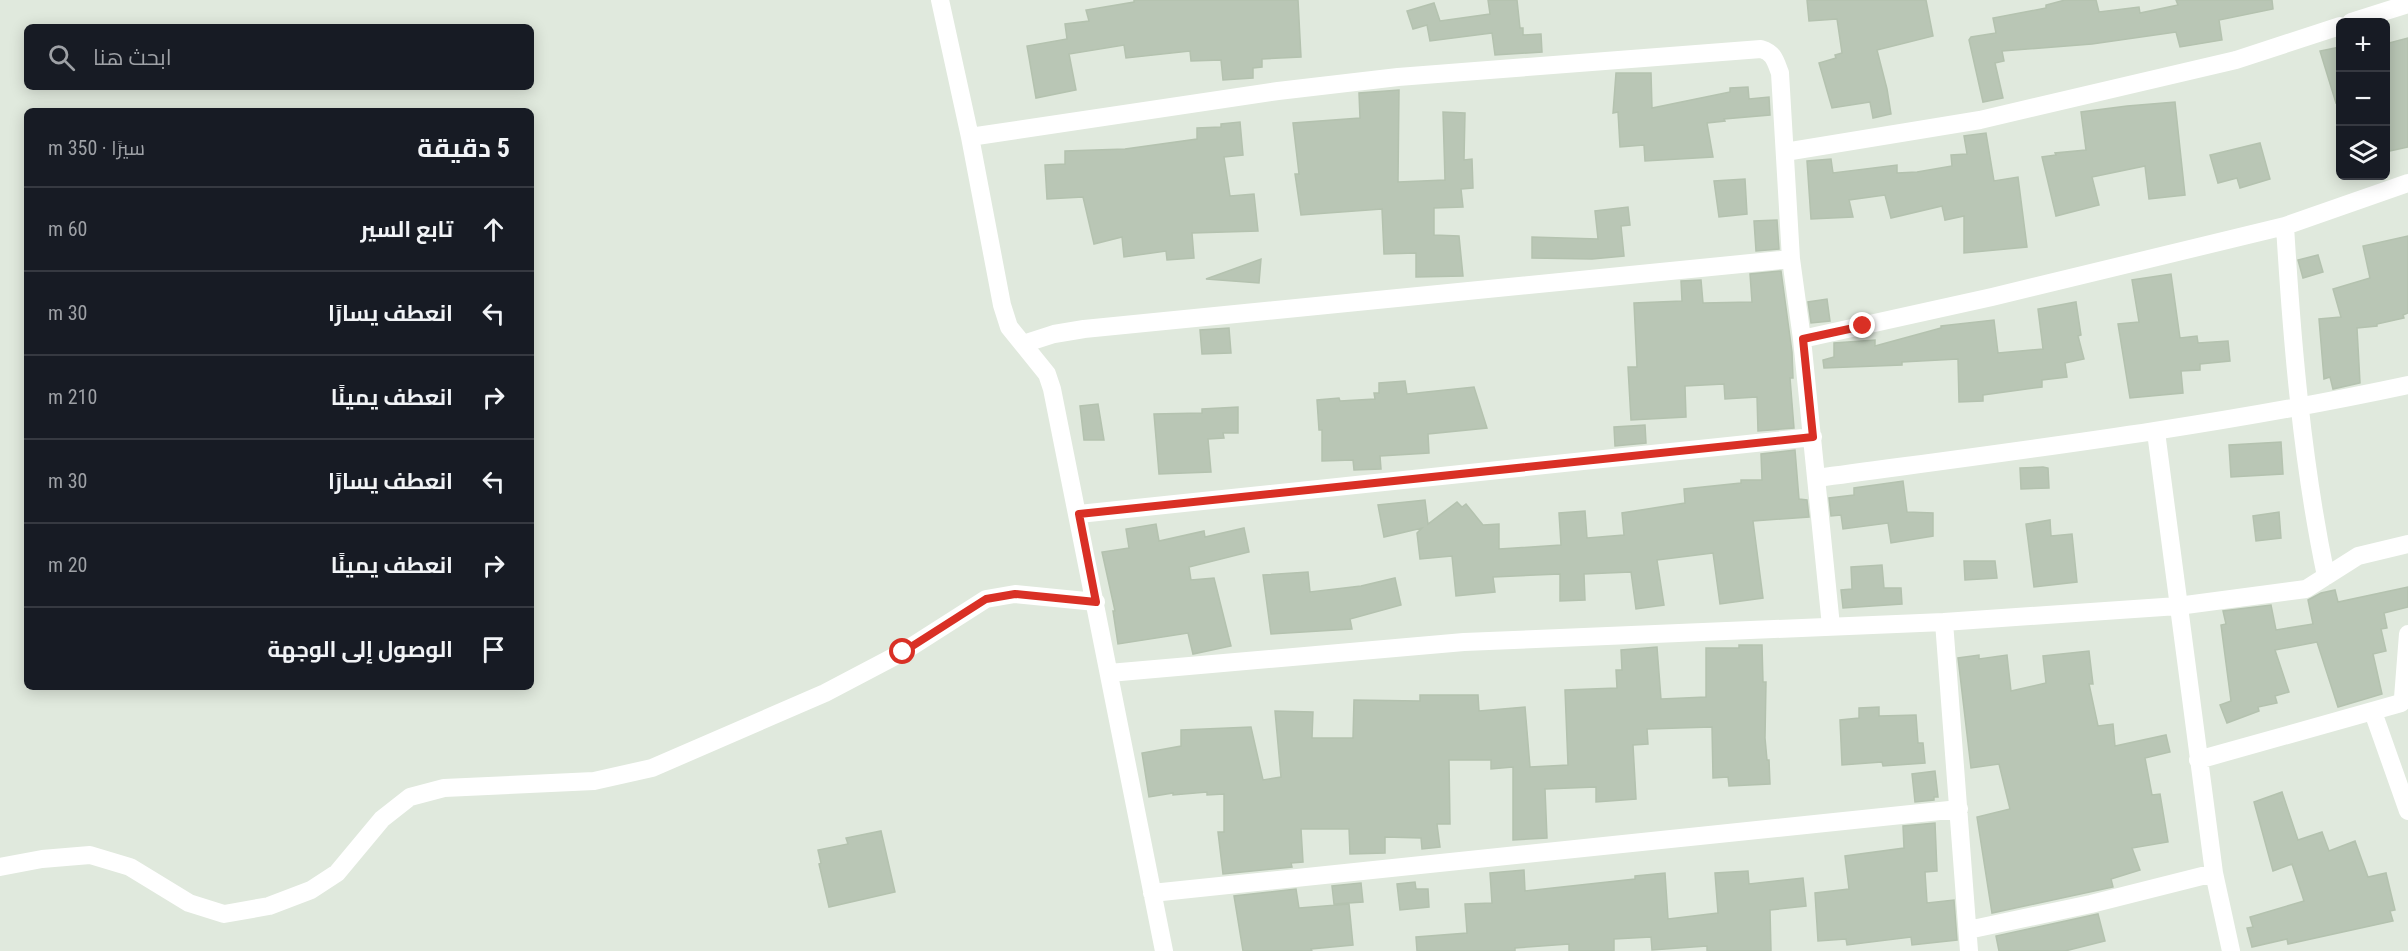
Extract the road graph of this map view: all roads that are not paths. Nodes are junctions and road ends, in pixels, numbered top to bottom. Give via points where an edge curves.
1 (940, 0) edge
2 (2408, 3) edge
3 (2362, 18) edge
4 (2336, 27) edge
5 (970, 137) junction
6 (1785, 152) junction
7 (2408, 183) edge
8 (2286, 225) junction
9 (1791, 259) junction
10 (1803, 339) junction
11 (1023, 344) junction
12 (2408, 385) edge
13 (2300, 408) junction
14 (2156, 432) junction
15 (1813, 437) junction
16 (1817, 478) junction
17 (1079, 514) junction
18 (2408, 544) edge
19 (2326, 576) junction
20 (1096, 602) junction
21 (2178, 606) junction
22 (1944, 622) junction
23 (1832, 626) junction
24 (2408, 634) edge
25 (1109, 673) junction
26 (2373, 712) junction
27 (2198, 759) junction
28 (2406, 800) edge
29 (1959, 809) junction
30 (0, 867) edge
31 (2214, 873) junction
32 (1152, 893) junction
33 (1968, 930) junction
34 (1164, 951) edge
35 (1969, 951) edge
36 (2232, 951) edge

1 - 5 street
2 - 3 street
4 - 6 street via 2235,60 1980,120
5 - 6 street via 1398,77 1761,49 1774,57 1780,73
5 - 11 street via 1002,305 1009,327
6 - 9 street
7 - 8 street
8 - 10 street
8 - 13 street
9 - 10 street
9 - 11 street via 1084,329
10 - 15 street
11 - 17 street via 1047,374 1052,389
12 - 13 street
13 - 14 street
13 - 19 street
14 - 16 street
14 - 21 street
15 - 16 street
15 - 17 street
16 - 23 street
17 - 20 street
18 - 19 street via 2358,555
19 - 21 street via 2316,585 2290,592
20 - 25 street
20 - 30 street via 1015,594 986,599 903,652 825,693 652,768 594,781 444,788 410,797 382,819 337,873 311,890 269,906 224,914 189,903 130,867 90,855
21 - 22 street
21 - 27 street
22 - 23 street
22 - 29 street
23 - 25 street via 1464,642
24 - 26 street via 2401,703
25 - 32 street
26 - 27 street
26 - 28 street
27 - 31 street
29 - 32 street
29 - 33 street
31 - 33 street
31 - 36 street
32 - 34 street
33 - 35 street

